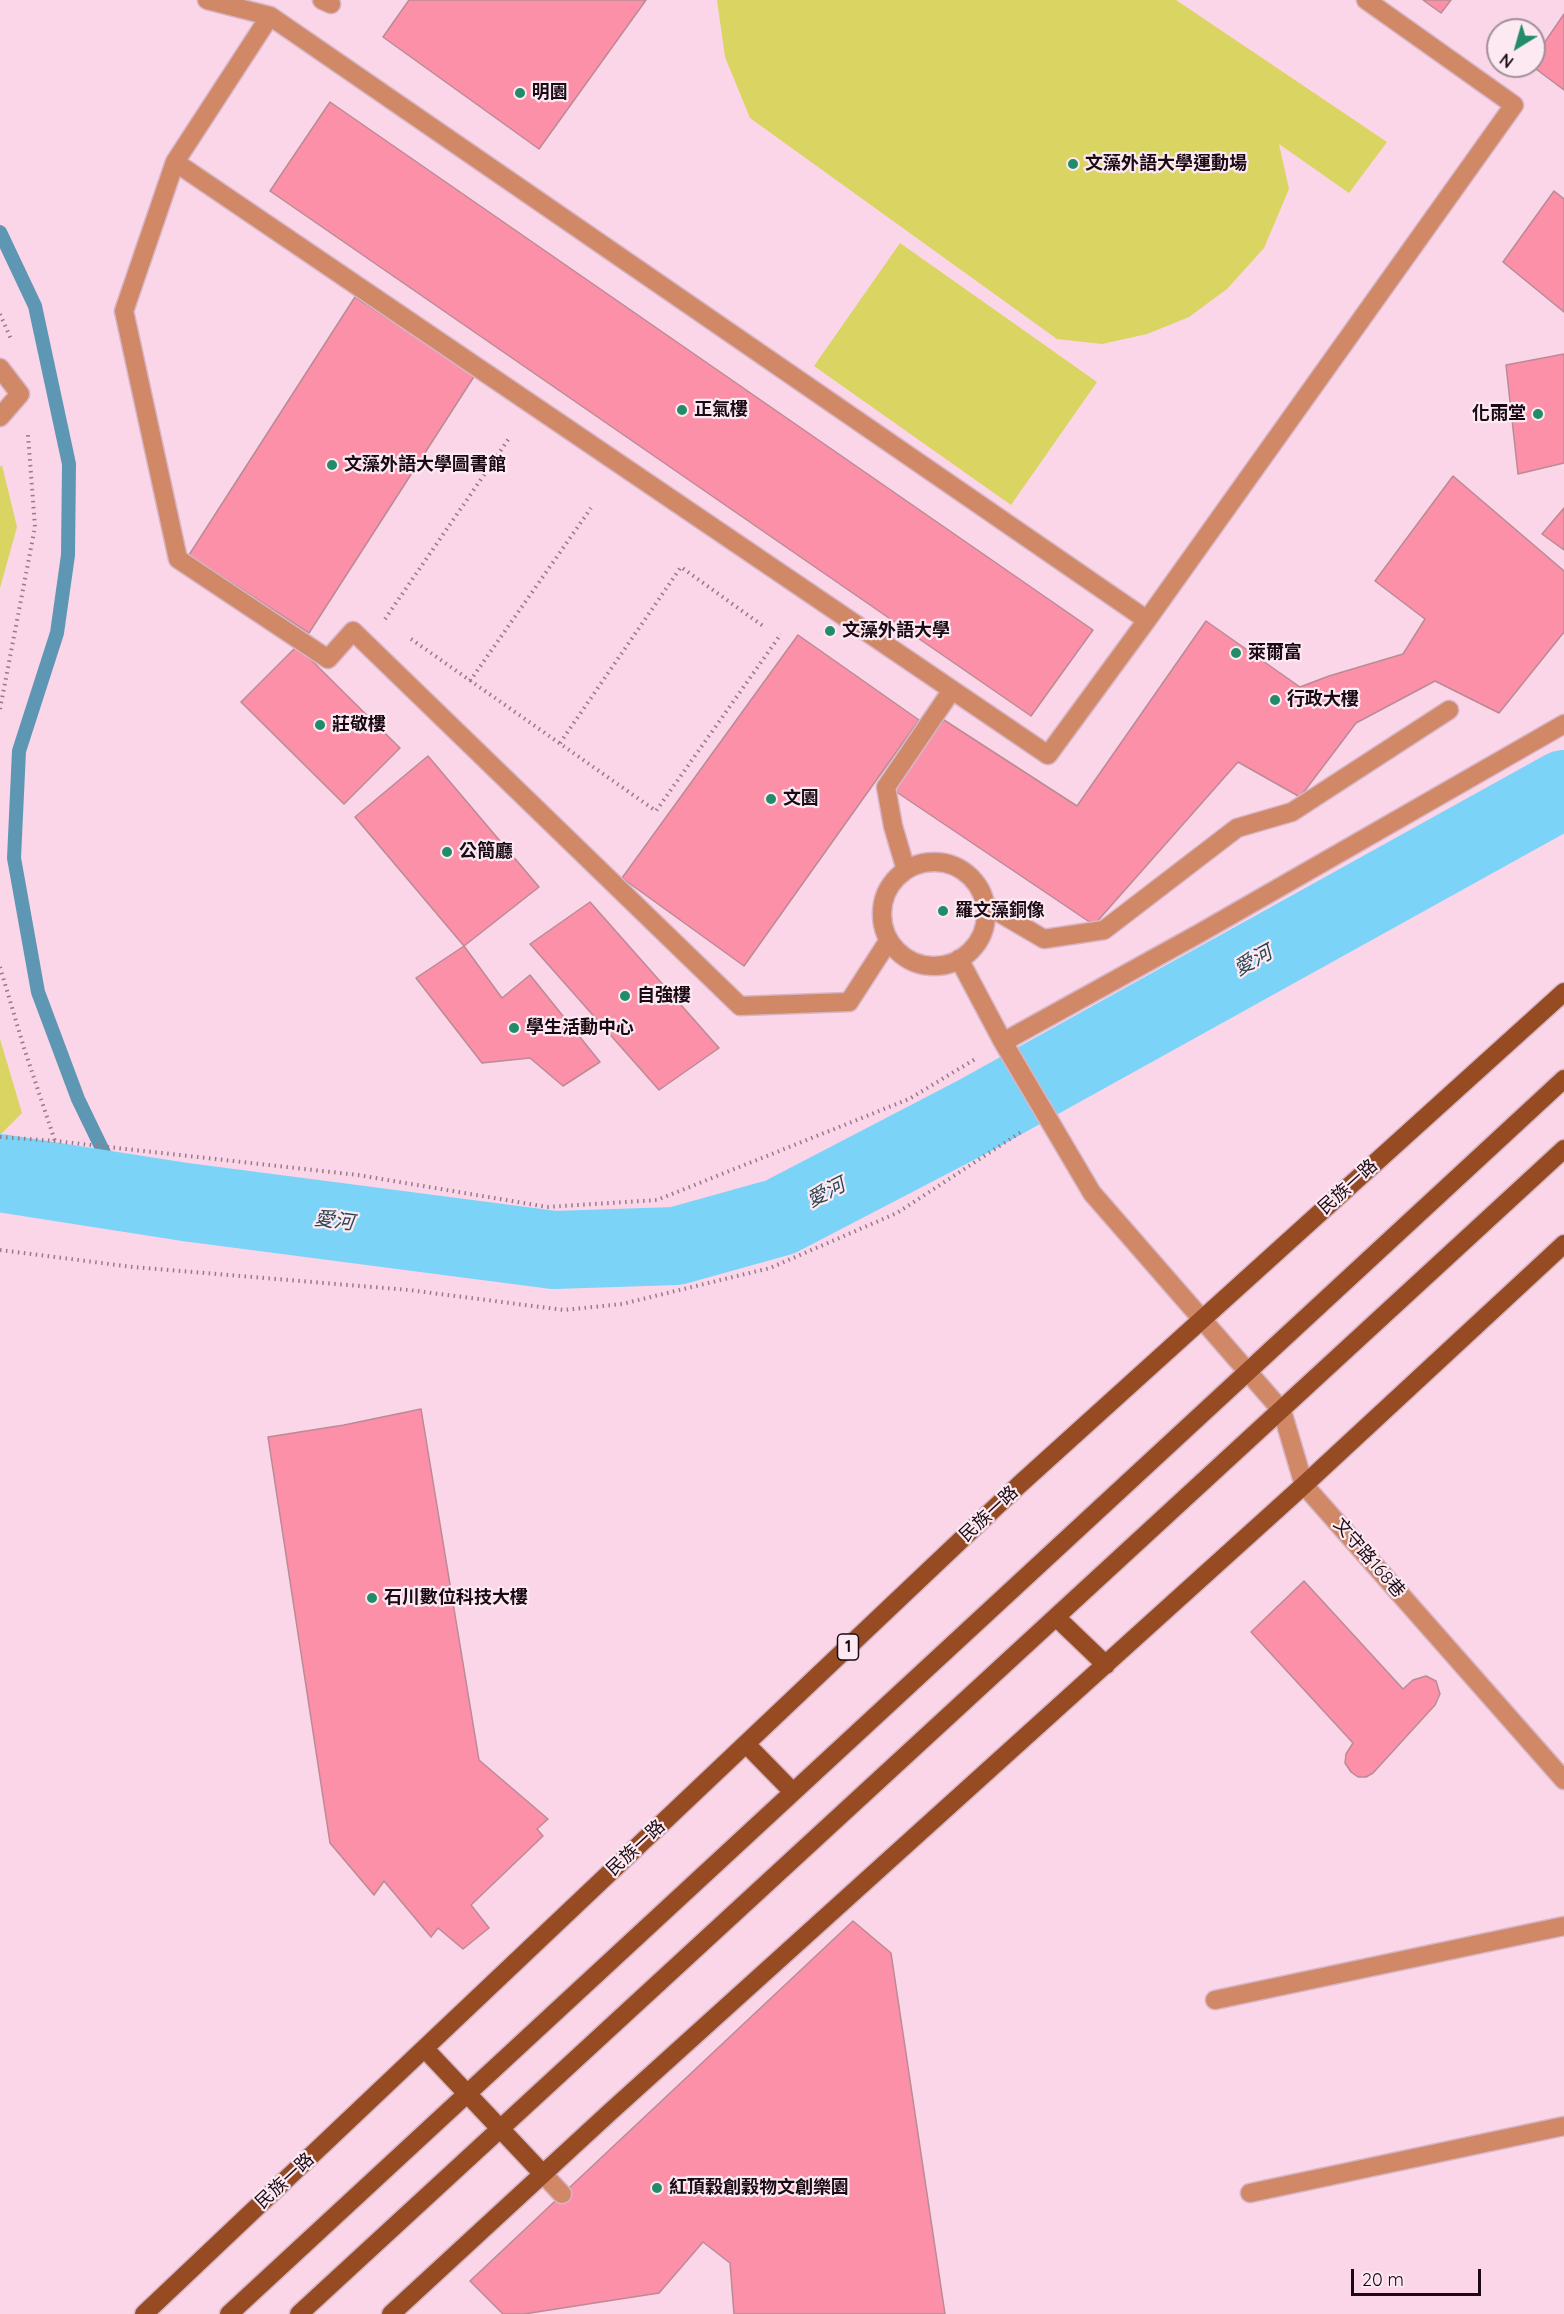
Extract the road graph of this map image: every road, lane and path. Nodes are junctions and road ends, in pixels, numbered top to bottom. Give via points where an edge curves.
1 (207, 0) edge
2 (1366, 0) edge
3 (270, 16) junction
4 (175, 162) junction
5 (0, 314) edge
6 (12, 346) dead end
7 (0, 368) edge
8 (0, 417) edge
9 (28, 434) dead end
10 (510, 437) dead end
11 (591, 508) dead end
12 (1147, 620) junction
13 (763, 626) dead end
14 (394, 627) dead end
15 (403, 634) dead end
16 (781, 634) dead end
17 (470, 681) junction
18 (952, 690) junction
19 (0, 709) edge
20 (1449, 710) dead end
21 (1564, 724) edge
22 (560, 743) junction
23 (906, 870) junction
24 (986, 905) junction
25 (889, 940) junction
26 (959, 959) junction
27 (0, 967) edge
28 (1564, 992) edge
29 (1003, 1042) junction
30 (1564, 1079) edge
31 (1046, 1116) junction
32 (0, 1137) edge
33 (55, 1141) junction
34 (1564, 1149) edge
35 (1564, 1244) edge
36 (0, 1250) edge
37 (1202, 1320) junction
38 (1247, 1371) junction
39 (1282, 1411) junction
40 (1305, 1485) junction
41 (1057, 1618) junction
42 (1106, 1665) junction
43 (746, 1744) junction
44 (1564, 1780) edge
45 (792, 1792) junction
46 (1564, 1926) edge
47 (1215, 2000) dead end
48 (425, 2049) junction
49 (467, 2093) junction
50 (1564, 2126) edge
51 (501, 2129) junction
52 (543, 2174) junction
53 (1250, 2193) dead end
54 (562, 2194) dead end
55 (144, 2314) edge
56 (229, 2314) edge
57 (299, 2314) edge
58 (391, 2314) edge

1 - 3 lane
2 - 12 lane via 1514,105
3 - 4 lane
3 - 12 lane
4 - 18 lane
4 - 25 lane via 124,312 178,559 328,659 353,631 740,1006 849,1002
5 - 6 path
7 - 8 lane via 20,394
9 - 19 path via 35,527
10 - 14 path via 384,620
11 - 17 path
12 - 18 lane via 1048,755
13 - 22 path via 681,567
15 - 17 path
16 - 22 path via 657,811
17 - 22 path
18 - 23 lane via 886,787 892,826
20 - 24 lane via 1292,812 1236,828 1104,930 1044,939
21 - 29 lane
23 - 24 lane via 921,863 955,866 980,889
23 - 25 lane via 894,880 882,909
24 - 26 lane via 981,936 972,950
25 - 26 lane via 913,962 945,964
26 - 29 lane, 文守路168巷
27 - 33 path
28 - 37 main road, 民族一路 / 1
29 - 31 lane, 文守路168巷
29 - 33 path via 909,1100 657,1200 547,1207 358,1175
30 - 38 main road
31 - 36 path via 897,1212 771,1268 622,1304 564,1310 409,1290 133,1267
31 - 37 lane, 文守路168巷 via 1092,1193
32 - 33 path
34 - 39 main road
35 - 40 main road
37 - 38 lane, 文守路168巷
37 - 43 main road, 民族一路 / 1 via 1019,1485
38 - 39 lane, 文守路168巷
38 - 45 main road
39 - 40 lane, 文守路168巷
39 - 41 main road
40 - 42 main road
40 - 44 lane, 文守路168巷
41 - 42 main road
41 - 51 main road
42 - 52 main road
43 - 45 main road
43 - 48 main road, 民族一路 / 1
45 - 49 main road
46 - 47 lane
48 - 49 main road
48 - 55 main road, 民族一路 / 1
49 - 51 main road
49 - 56 main road
50 - 53 lane
51 - 52 main road
51 - 57 main road
52 - 54 lane
52 - 58 main road

